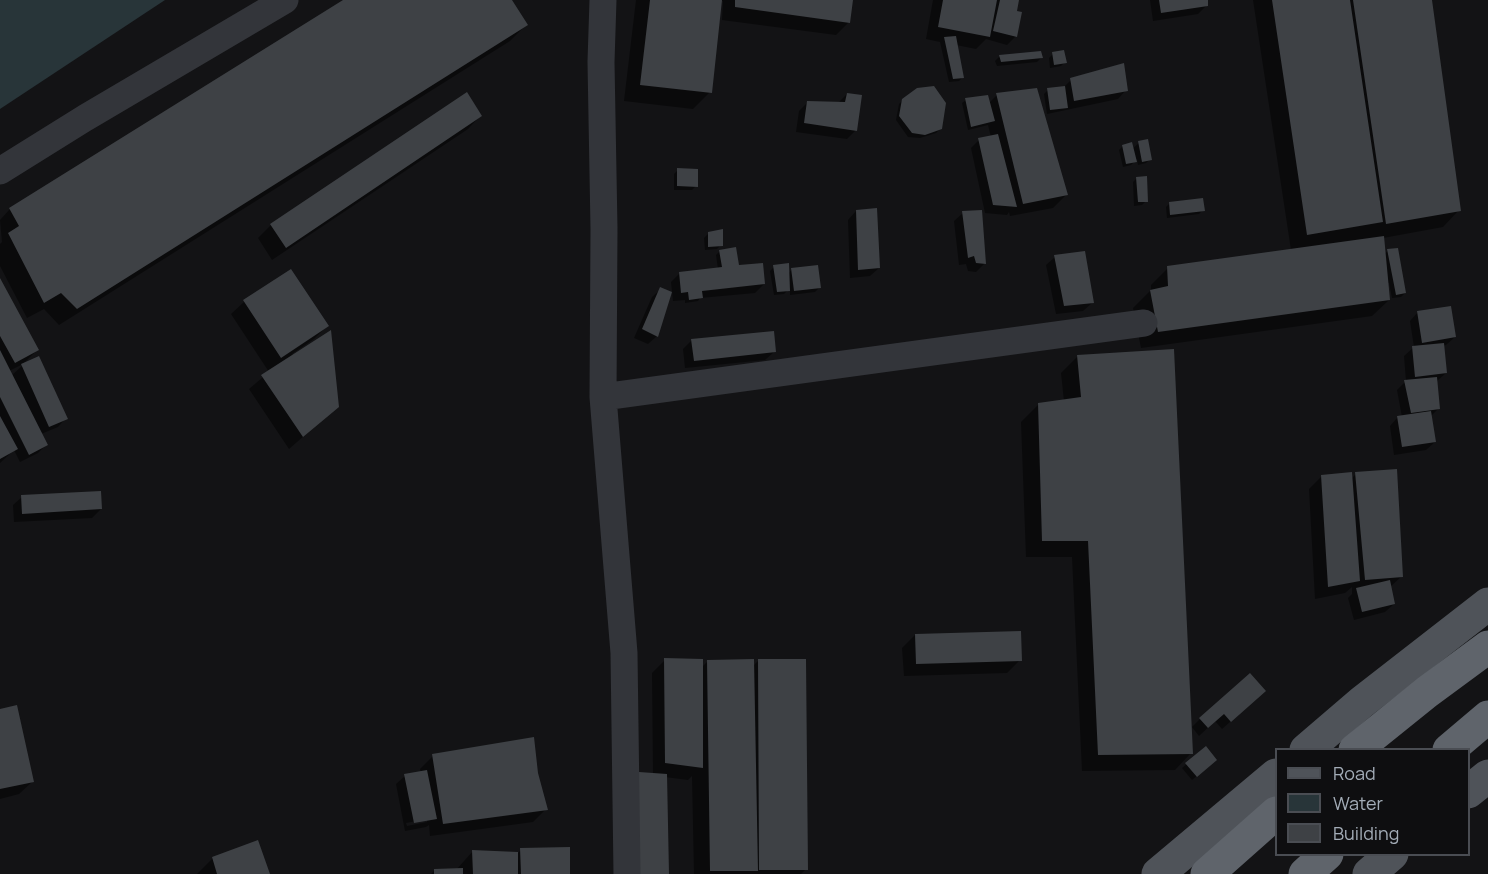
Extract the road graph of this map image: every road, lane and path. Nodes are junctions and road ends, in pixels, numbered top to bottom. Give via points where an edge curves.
1 (285, 0) edge
2 (603, 0) edge
3 (0, 171) edge
4 (1144, 322) dead end
5 (603, 397) junction
6 (1488, 604) edge
7 (1488, 647) edge
8 (1488, 717) edge
9 (1308, 748) edge
10 (1357, 748) edge
11 (1451, 748) edge
12 (1275, 775) edge
13 (1488, 776) edge
14 (1470, 790) edge
15 (1275, 814) edge
16 (1326, 856) edge
17 (1391, 856) edge
18 (627, 874) edge
19 (1158, 874) edge
20 (1208, 874) edge
21 (1305, 874) edge
22 (1369, 874) edge

1 - 3 street
2 - 5 street
4 - 5 street
5 - 18 street via 624,653
6 - 9 main road
7 - 10 highway
8 - 11 highway
12 - 19 main road
13 - 14 main road
15 - 20 highway
16 - 21 highway
17 - 22 main road

